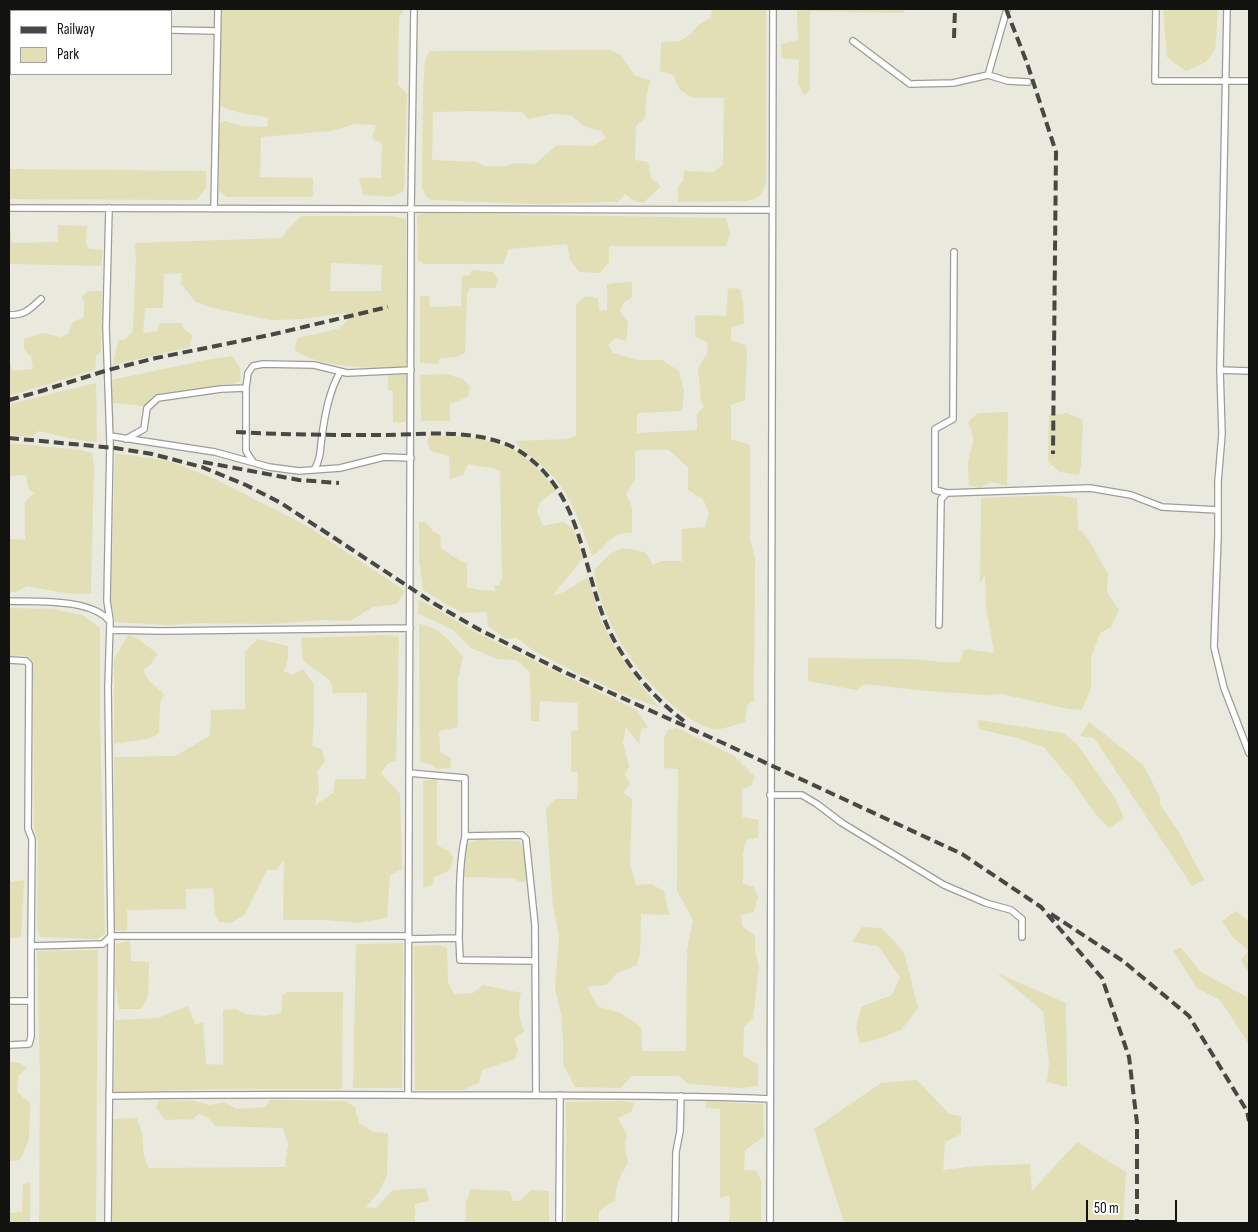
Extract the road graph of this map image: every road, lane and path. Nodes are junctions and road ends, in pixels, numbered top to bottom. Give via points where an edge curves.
1 (218, 9) edge
2 (414, 9) edge
3 (773, 9) edge
4 (1008, 9) edge
5 (1156, 9) edge
6 (1227, 9) edge
7 (172, 30) edge
8 (217, 31) junction
9 (854, 41) dead end
10 (988, 75) junction
11 (1249, 80) edge
12 (1226, 81) junction
13 (1028, 82) dead end
14 (9, 208) edge
15 (109, 208) junction
16 (214, 209) junction
17 (411, 210) junction
18 (772, 210) junction
19 (954, 252) dead end
20 (41, 300) dead end
21 (9, 315) edge
22 (411, 370) junction
23 (1220, 370) junction
24 (1249, 371) edge
25 (340, 372) junction
26 (246, 388) junction
27 (110, 436) junction
28 (126, 439) junction
29 (411, 458) junction
30 (253, 462) junction
31 (314, 470) junction
32 (947, 493) junction
33 (1218, 510) junction
34 (9, 601) edge
35 (110, 622) junction
36 (939, 625) dead end
37 (410, 628) junction
38 (110, 630) junction
39 (9, 660) edge
40 (1249, 753) edge
41 (409, 773) junction
42 (770, 795) junction
43 (465, 836) junction
44 (111, 936) junction
45 (409, 937) junction
46 (1022, 937) dead end
47 (459, 938) junction
48 (31, 946) junction
49 (535, 961) junction
50 (31, 1000) junction
51 (9, 1001) edge
52 (9, 1045) edge
53 (536, 1095) junction
54 (560, 1095) junction
55 (109, 1096) junction
56 (408, 1096) junction
57 (681, 1096) junction
58 (770, 1099) junction
59 (108, 1223) edge
60 (559, 1223) edge
61 (675, 1223) edge
62 (770, 1223) edge

1 - 8 lane
2 - 17 lane
3 - 18 lane
4 - 10 lane
5 - 12 lane via 1155,81
6 - 12 lane
7 - 8 lane
8 - 16 lane
9 - 10 lane via 910,84 953,83
10 - 13 lane
11 - 12 lane
12 - 23 lane
14 - 15 lane
15 - 16 lane
15 - 27 lane via 106,327
16 - 17 lane
17 - 18 lane
17 - 22 lane
18 - 42 lane
19 - 32 lane via 953,419 935,429 935,490
20 - 21 lane via 20,315
22 - 25 lane
22 - 29 lane
23 - 24 lane
23 - 33 lane via 1222,434
25 - 26 lane via 314,365 263,364 253,366 248,373
25 - 31 lane via 331,388 320,460
26 - 28 lane via 158,398 147,408 144,429
26 - 30 lane via 246,451
27 - 28 lane
27 - 35 lane via 106,600
28 - 30 lane via 215,452
29 - 31 lane via 384,457 340,468
29 - 37 lane
30 - 31 lane via 299,471
32 - 33 lane via 1090,488 1131,495 1162,507
32 - 36 lane via 941,500
33 - 40 lane via 1214,647 1224,688
34 - 35 lane via 82,606 104,614
35 - 38 lane
37 - 38 lane
37 - 41 lane
38 - 44 lane
39 - 48 lane via 26,660 29,664
41 - 43 lane via 465,778
41 - 45 lane
42 - 46 lane via 802,795 944,884 986,903 1011,910 1022,919
42 - 58 lane
43 - 47 lane
43 - 49 lane via 522,835 526,839 535,925
44 - 45 lane
44 - 48 lane via 103,944
44 - 55 lane
45 - 47 lane
45 - 56 lane
47 - 49 lane via 460,960
48 - 50 lane
49 - 53 lane
50 - 51 lane
50 - 52 lane via 29,1044
53 - 54 lane
53 - 56 lane
54 - 57 lane
54 - 60 lane
55 - 56 lane
55 - 59 lane
57 - 58 lane
57 - 61 lane
58 - 62 lane

